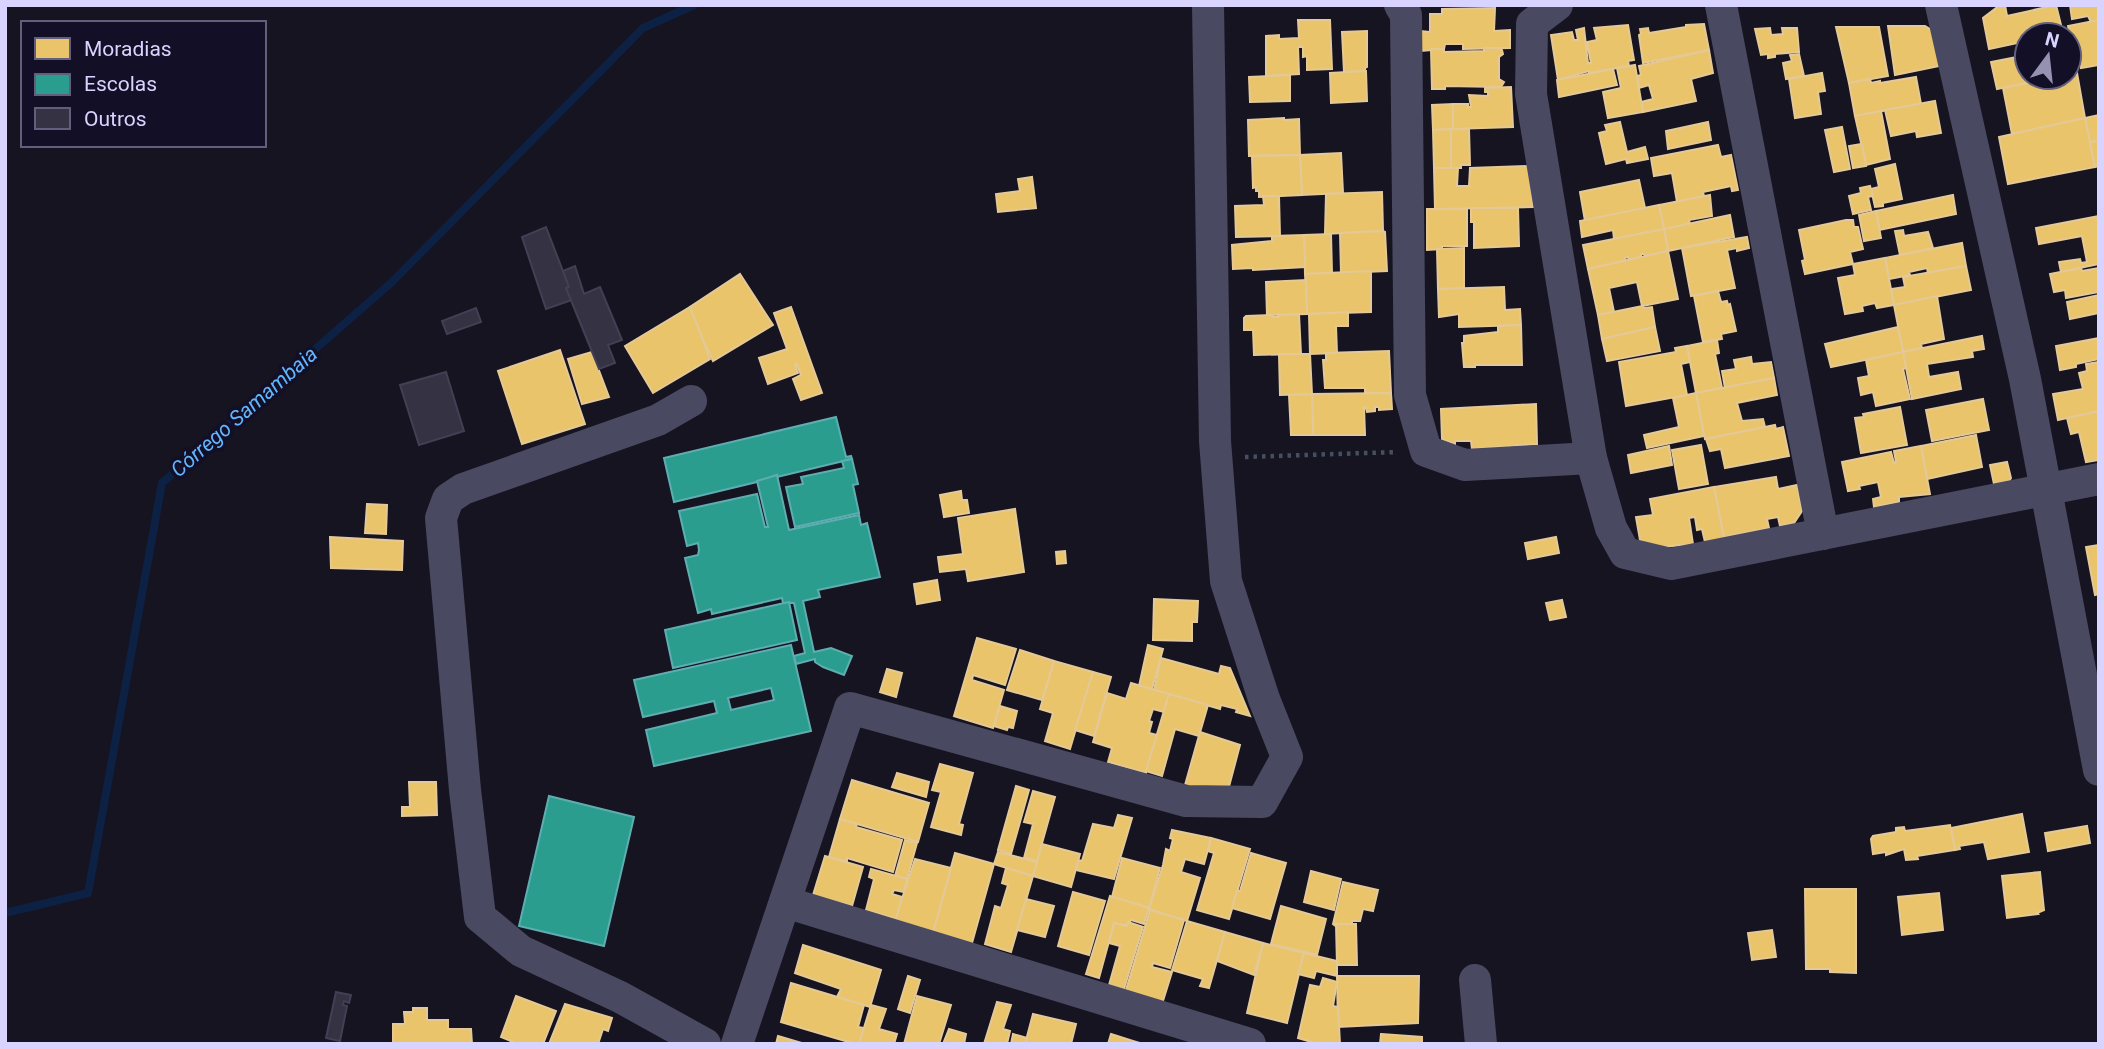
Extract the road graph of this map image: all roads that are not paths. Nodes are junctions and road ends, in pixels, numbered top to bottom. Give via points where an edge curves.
1 (1208, 5) edge
2 (1400, 5) edge
3 (1557, 5) edge
4 (1721, 5) edge
5 (1941, 5) edge
6 (691, 401) dead end
7 (1591, 458) junction
8 (2099, 479) edge
9 (2045, 490) junction
10 (1824, 534) junction
11 (2092, 703) edge
12 (2099, 770) edge
13 (785, 902) junction
14 (1475, 980) dead end
15 (705, 1044) edge
16 (737, 1044) edge
17 (1250, 1044) edge
18 (1481, 1044) edge

1 - 13 street via 1216,458 1226,581 1287,757 1262,802 1186,801 850,708
2 - 7 street via 1406,15 1410,395 1426,451 1465,465
3 - 7 street via 1532,24 1531,94
4 - 10 street
5 - 9 street via 2025,379
6 - 15 street via 658,420 463,489 448,499 441,518 480,917 521,951 620,997
7 - 10 street via 1611,528 1625,553 1671,564
8 - 9 street
9 - 10 street
9 - 11 street
11 - 12 street
13 - 16 street
13 - 17 street
14 - 18 street

